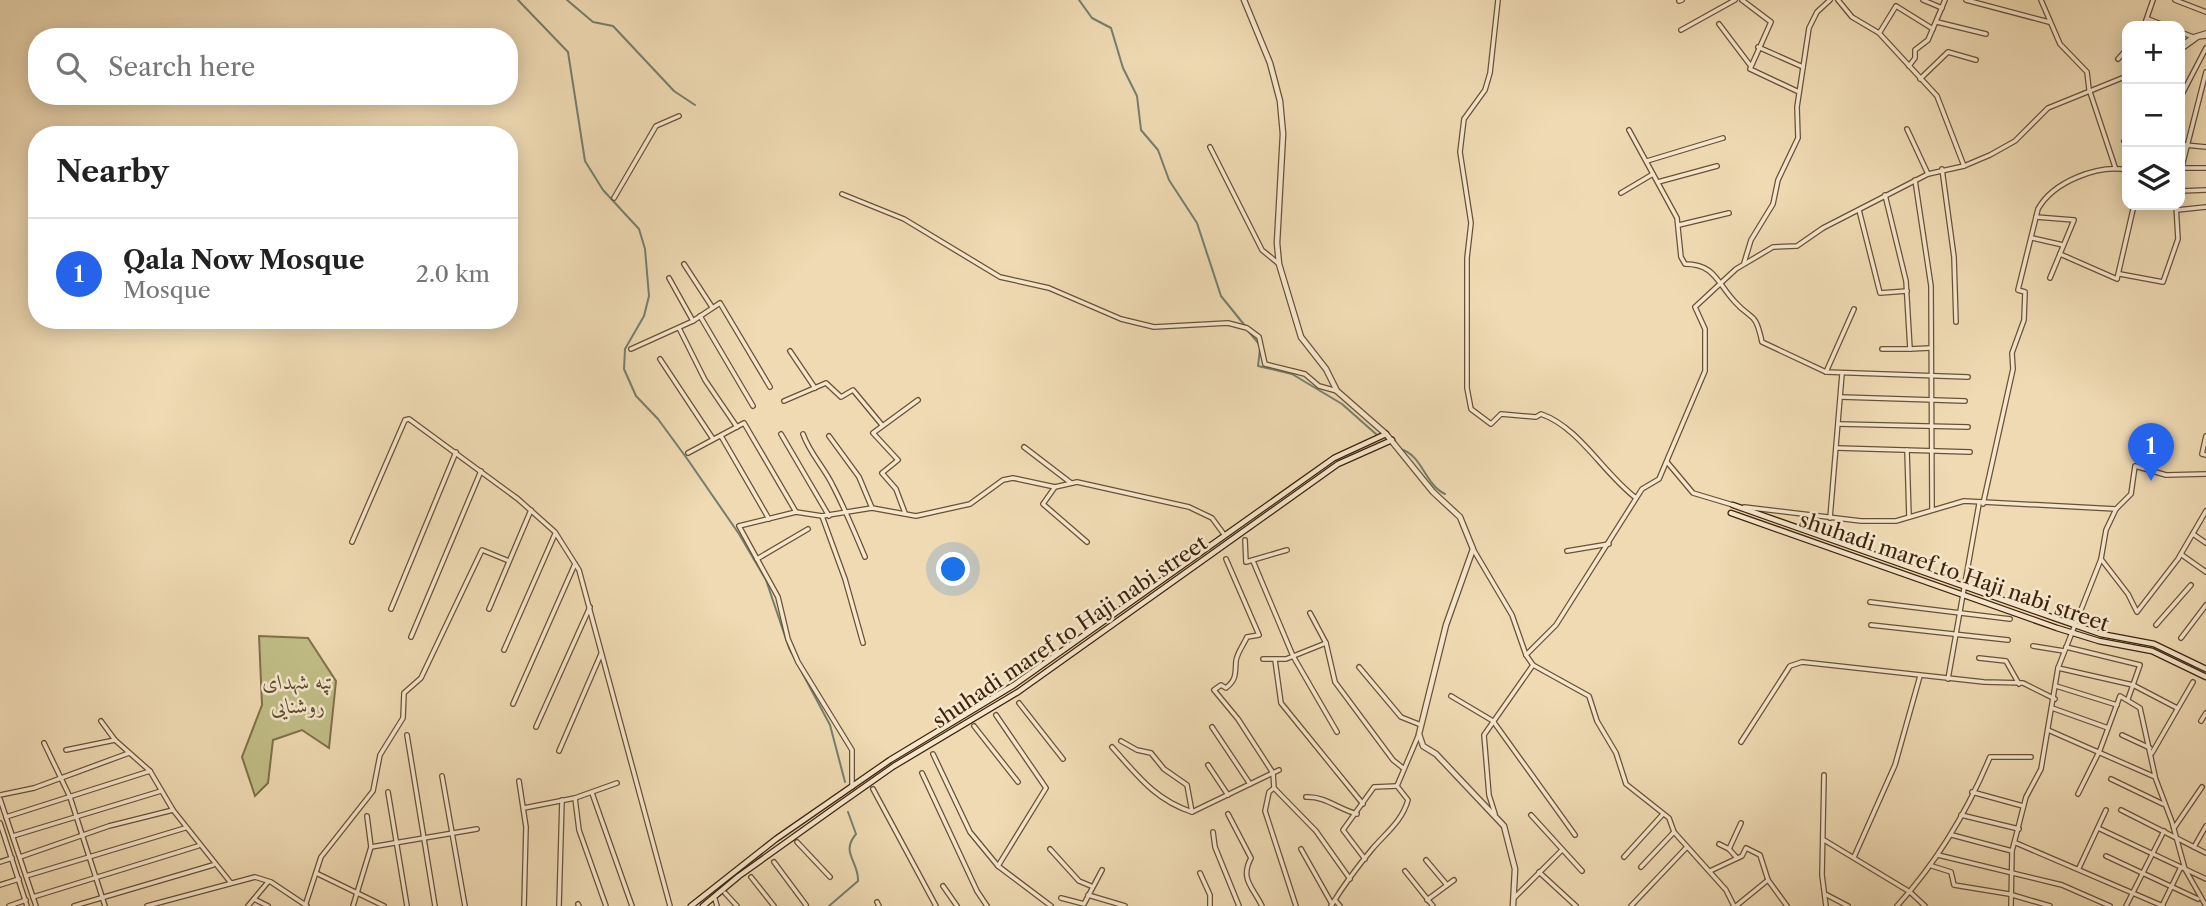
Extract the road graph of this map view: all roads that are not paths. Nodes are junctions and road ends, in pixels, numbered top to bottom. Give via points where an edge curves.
1 (1244, 0) edge
2 (1497, 0) edge
3 (1735, 0) edge
4 (1742, 0) edge
5 (1830, 0) edge
6 (1838, 0) edge
7 (1923, 0) edge
8 (1945, 0) edge
9 (1966, 0) edge
10 (2041, 0) edge
11 (2153, 0) edge
12 (2175, 0) edge
13 (1942, 8) junction
14 (2206, 12) edge
15 (2148, 19) joint
16 (2153, 21) edge
17 (1937, 22) junction
18 (2049, 22) junction
19 (1719, 23) dead end
20 (1933, 29) junction
21 (1681, 30) dead end
22 (1879, 33) junction
23 (1986, 34) dead end
24 (2185, 34) edge
25 (2206, 35) edge
26 (2193, 37) junction
27 (2185, 44) edge
28 (2185, 45) edge
29 (1758, 47) junction
30 (2206, 48) edge
31 (2122, 55) edge
32 (2118, 59) dead end
33 (1976, 60) dead end
34 (1750, 65) junction
35 (1909, 66) junction
36 (1803, 67) junction
37 (2206, 72) edge
38 (2122, 78) edge
39 (1920, 79) junction
40 (2185, 88) edge
41 (2089, 89) junction
42 (1799, 92) junction
43 (679, 117) dead end
44 (1907, 129) dead end
45 (1629, 130) dead end
46 (1723, 138) dead end
47 (2185, 145) joint
48 (1210, 147) dead end
49 (2206, 147) edge
50 (1647, 161) junction
51 (1717, 166) dead end
52 (1964, 166) junction
53 (2115, 167) junction
54 (2185, 168) edge
55 (1942, 169) junction
56 (2122, 169) edge
57 (2206, 169) edge
58 (1653, 174) junction
59 (1928, 174) junction
60 (1915, 180) junction
61 (1658, 182) junction
62 (2206, 190) edge
63 (2185, 191) edge
64 (1621, 193) dead end
65 (842, 194) dead end
66 (1885, 195) junction
67 (614, 198) dead end
68 (2185, 207) edge
69 (2206, 207) edge
70 (1859, 210) junction
71 (2133, 210) edge
72 (2176, 210) edge
73 (1729, 213) dead end
74 (2036, 217) junction
75 (1679, 225) junction
76 (2032, 238) junction
77 (2063, 245) junction
78 (2060, 254) junction
79 (1745, 263) junction
80 (684, 264) dead end
81 (1279, 264) junction
82 (2120, 274) junction
83 (669, 278) dead end
84 (2050, 278) dead end
85 (1721, 281) junction
86 (1907, 291) junction
87 (712, 307) junction
88 (1854, 309) dead end
89 (700, 316) junction
90 (693, 321) junction
91 (1956, 322) dead end
92 (679, 328) junction
93 (1930, 348) junction
94 (631, 349) dead end
95 (1882, 349) dead end
96 (1910, 349) junction
97 (790, 351) dead end
98 (660, 359) dead end
99 (1826, 372) junction
100 (1842, 374) junction
101 (1930, 375) junction
102 (1968, 377) dead end
103 (770, 387) dead end
104 (816, 388) junction
105 (1337, 391) junction
106 (1840, 397) junction
107 (918, 400) dead end
108 (1931, 400) junction
109 (784, 401) dead end
110 (1965, 401) dead end
111 (753, 406) dead end
112 (1839, 424) junction
113 (882, 425) junction
114 (737, 426) junction
115 (1931, 426) junction
116 (1968, 427) dead end
117 (781, 434) dead end
118 (803, 434) dead end
119 (1386, 434) junction
120 (720, 435) junction
121 (829, 436) dead end
122 (2206, 436) edge
123 (713, 439) junction
124 (1392, 440) junction
125 (1024, 447) dead end
126 (1837, 448) junction
127 (1907, 450) junction
128 (1931, 451) junction
129 (457, 452) junction
130 (1970, 452) dead end
131 (688, 453) dead end
132 (2206, 455) edge
133 (1667, 461) junction
134 (481, 471) junction
135 (2206, 472) edge
136 (1071, 483) junction
137 (1055, 487) junction
138 (1636, 498) junction
139 (1981, 504) junction
140 (1733, 505) junction
141 (872, 508) junction
142 (2116, 509) junction
143 (531, 510) junction
144 (1932, 510) junction
145 (846, 511) junction
146 (2206, 511) edge
147 (796, 512) junction
148 (905, 513) junction
149 (1731, 513) dead end
150 (822, 516) junction
151 (829, 516) junction
152 (1909, 517) junction
153 (1830, 518) junction
154 (769, 519) junction
155 (808, 529) dead end
156 (555, 532) junction
157 (1223, 533) dead end
158 (2193, 534) junction
159 (1245, 540) dead end
160 (352, 542) dead end
161 (1087, 542) dead end
162 (2206, 542) edge
163 (1609, 544) junction
164 (1473, 548) junction
165 (1287, 550) dead end
166 (1567, 551) dead end
167 (2181, 554) junction
168 (865, 557) dead end
169 (757, 559) junction
170 (1226, 559) dead end
171 (2101, 559) junction
172 (509, 561) junction
173 (1253, 561) junction
174 (575, 564) junction
175 (2206, 572) edge
176 (1962, 585) junction
177 (2191, 585) dead end
178 (1961, 592) junction
179 (1870, 602) dead end
180 (2206, 605) edge
181 (590, 607) junction
182 (489, 608) dead end
183 (391, 609) dead end
184 (1957, 612) junction
185 (1310, 613) dead end
186 (2010, 619) dead end
187 (1871, 625) dead end
188 (2075, 625) junction
189 (2156, 625) dead end
190 (2072, 632) junction
191 (1954, 634) junction
192 (411, 637) dead end
193 (2181, 638) dead end
194 (2008, 640) dead end
195 (863, 643) dead end
196 (1326, 643) junction
197 (2033, 646) dead end
198 (2065, 649) junction
199 (504, 650) dead end
200 (602, 652) junction
201 (1526, 655) junction
202 (1293, 656) junction
203 (1979, 658) dead end
204 (1263, 659) dead end
205 (1276, 660) junction
206 (1533, 665) junction
207 (1359, 667) dead end
208 (2058, 668) junction
209 (2206, 669) edge
210 (1920, 676) junction
211 (2206, 677) edge
212 (1948, 678) junction
213 (2193, 682) dead end
214 (2019, 684) junction
215 (2133, 685) junction
216 (2056, 686) junction
217 (1451, 696) dead end
218 (2055, 699) junction
219 (2128, 699) junction
220 (1019, 703) dead end
221 (513, 704) dead end
222 (2117, 705) junction
223 (2052, 708) junction
224 (2177, 708) junction
225 (2206, 713) edge
226 (996, 715) dead end
227 (101, 721) dead end
228 (1493, 721) junction
229 (2201, 721) dead end
230 (1421, 725) junction
231 (974, 726) dead end
232 (536, 727) dead end
233 (1212, 727) dead end
234 (2108, 728) junction
235 (2048, 730) junction
236 (1337, 732) dead end
237 (1419, 734) junction
238 (407, 735) dead end
239 (2122, 735) dead end
240 (115, 740) junction
241 (1121, 741) dead end
242 (1741, 741) dead end
243 (44, 743) dead end
244 (1112, 747) dead end
245 (2150, 748) junction
246 (66, 750) dead end
247 (2100, 750) junction
248 (559, 751) dead end
249 (129, 753) junction
250 (933, 754) dead end
251 (2152, 754) junction
252 (2031, 757) dead end
253 (1063, 759) dead end
254 (1208, 765) dead end
255 (1403, 768) junction
256 (1279, 770) dead end
257 (150, 771) junction
258 (922, 773) dead end
259 (1273, 773) junction
260 (1824, 775) dead end
261 (60, 776) junction
262 (442, 776) dead end
263 (2155, 777) junction
264 (2111, 779) dead end
265 (519, 782) dead end
266 (1018, 782) dead end
267 (617, 783) dead end
268 (1250, 784) junction
269 (1397, 786) junction
270 (2202, 786) dead end
271 (852, 787) junction
272 (1274, 788) junction
273 (873, 789) dead end
274 (161, 791) junction
275 (388, 792) dead end
276 (1972, 792) junction
277 (592, 793) junction
278 (2078, 794) dead end
279 (1228, 795) junction
280 (0, 797) edge
281 (70, 797) junction
282 (1306, 797) dead end
283 (575, 798) junction
284 (562, 800) junction
285 (1363, 804) junction
286 (2165, 805) junction
287 (2023, 806) junction
288 (524, 808) junction
289 (173, 810) junction
290 (2106, 810) dead end
291 (2121, 810) dead end
292 (1192, 812) junction
293 (1228, 814) dead end
294 (1357, 814) junction
295 (1663, 814) junction
296 (1495, 815) junction
297 (1531, 815) dead end
298 (1961, 815) junction
299 (367, 816) dead end
300 (6, 817) junction
301 (77, 817) junction
302 (0, 823) edge
303 (1741, 823) dead end
304 (2206, 826) edge
305 (186, 827) junction
306 (2019, 828) junction
307 (2098, 828) junction
308 (2174, 828) junction
309 (477, 829) dead end
310 (2164, 831) junction
311 (1213, 832) dead end
312 (1674, 832) junction
313 (451, 833) junction
314 (1575, 835) dead end
315 (1952, 835) junction
316 (12, 836) junction
317 (84, 837) junction
318 (424, 838) junction
319 (2176, 838) junction
320 (3, 839) edge
321 (1823, 840) junction
322 (396, 842) junction
323 (797, 842) dead end
324 (2016, 843) junction
325 (1719, 844) dead end
326 (199, 846) junction
327 (371, 847) junction
328 (2194, 847) junction
329 (1686, 848) junction
330 (1050, 849) dead end
331 (1301, 849) dead end
332 (1729, 849) junction
333 (1562, 850) junction
334 (2012, 851) junction
335 (2153, 853) junction
336 (2206, 853) edge
337 (90, 855) junction
338 (1938, 855) junction
339 (2106, 856) dead end
340 (20, 857) junction
341 (1624, 857) dead end
342 (1854, 857) junction
343 (12, 858) junction
344 (1737, 858) junction
345 (1365, 859) junction
346 (1426, 860) dead end
347 (0, 862) edge
348 (774, 862) dead end
349 (214, 865) junction
350 (998, 866) junction
351 (1932, 866) junction
352 (1641, 867) dead end
353 (2079, 868) junction
354 (2183, 868) junction
355 (1102, 870) dead end
356 (1405, 871) dead end
357 (1583, 871) dead end
358 (1710, 871) junction
359 (1539, 872) junction
360 (316, 873) junction
361 (1200, 873) dead end
362 (2010, 873) junction
363 (2143, 874) junction
364 (26, 876) junction
365 (97, 877) junction
366 (751, 877) dead end
367 (830, 877) dead end
368 (1350, 878) junction
369 (19, 879) junction
370 (2206, 879) edge
371 (1454, 880) dead end
372 (1768, 880) junction
373 (268, 882) junction
374 (231, 883) junction
375 (0, 886) edge
376 (943, 886) dead end
377 (1091, 886) junction
378 (1447, 886) junction
379 (2171, 886) junction
380 (1910, 892) junction
381 (357, 893) junction
382 (725, 893) dead end
383 (1824, 893) junction
384 (2133, 893) junction
385 (2009, 894) junction
386 (1088, 895) junction
387 (33, 897) junction
388 (103, 897) junction
389 (254, 898) junction
390 (1061, 898) dead end
391 (715, 899) dead end
392 (1513, 899) junction
393 (1427, 900) junction
394 (2200, 900) junction
395 (27, 903) edge
396 (1333, 903) edge
397 (806, 905) edge
398 (2206, 905) edge
399 (9, 906) edge
400 (36, 906) edge
401 (74, 906) edge
402 (105, 906) edge
403 (147, 906) edge
404 (247, 906) edge
405 (268, 906) edge
406 (306, 906) edge
407 (353, 906) edge
408 (384, 906) edge
409 (407, 906) edge
410 (435, 906) edge
411 (465, 906) edge
412 (524, 906) edge
413 (559, 906) edge
414 (606, 906) edge
415 (632, 906) edge
416 (670, 906) edge
417 (691, 906) edge
418 (703, 906) edge
419 (717, 906) edge
420 (737, 906) edge
421 (774, 906) edge
422 (936, 906) edge
423 (957, 906) edge
424 (987, 906) edge
425 (1051, 906) edge
426 (1125, 906) edge
427 (1210, 906) edge
428 (1239, 906) edge
429 (1262, 906) edge
430 (1296, 906) edge
431 (1340, 906) edge
432 (1433, 906) edge
433 (1513, 906) edge
434 (1576, 906) edge
435 (1630, 906) edge
436 (1735, 906) edge
437 (1787, 906) edge
438 (1826, 906) edge
439 (1847, 906) edge
440 (1897, 906) edge
441 (1924, 906) edge
442 (2011, 906) edge
443 (2050, 906) edge
444 (2110, 906) edge
445 (2126, 906) edge
446 (2162, 906) edge

1 - 81 main road via 1280,101
2 - 138 street via 1490,73 1485,90 1464,119 1460,152 1471,223 1466,272 1471,409 1491,424 1501,414 1541,414 1563,423
3 - 21 street
4 - 29 street via 1771,22
5 - 36 street via 1809,28
6 - 22 street via 1852,16
7 - 13 street
8 - 13 street
9 - 18 street
10 - 18 street
11 - 15 street
12 - 14 street
13 - 17 street
15 - 16 street
17 - 20 street
17 - 23 street
18 - 41 street via 2060,44 2087,72
19 - 34 street
20 - 22 street via 1896,6
20 - 35 street
22 - 35 street
24 - 26 street
25 - 26 street
25 - 28 street
26 - 27 street
29 - 34 street
29 - 36 street
30 - 40 street
31 - 32 street
33 - 39 street via 1948,52
34 - 42 street via 1750,69
35 - 39 street
36 - 42 street
37 - 47 street
38 - 41 street
39 - 52 street via 1943,108
41 - 52 street via 2048,108 2015,141
41 - 53 street
42 - 79 street via 1798,138
43 - 67 street via 656,126
44 - 59 street
45 - 50 street
46 - 50 street
47 - 49 street
48 - 81 street via 1262,250
50 - 58 street
51 - 61 street
52 - 55 street
53 - 56 street
53 - 74 street via 2090,172 2060,187 2042,201
54 - 57 street
55 - 59 street
55 - 91 street via 1955,269
58 - 61 street
58 - 64 street
59 - 60 street
60 - 66 street
60 - 93 street via 1931,286
61 - 75 street
62 - 63 street
65 - 105 street via 904,219 1000,277 1049,288 1121,319 1154,327 1228,323 1247,328 1259,337 1265,364 1305,374 1319,386
66 - 70 street
66 - 86 street
68 - 69 street
70 - 79 street via 1797,246 1773,247
70 - 86 street via 1880,293
71 - 82 street
72 - 82 street via 2178,239 2163,282
73 - 75 street
74 - 76 street
74 - 77 street via 2074,220
75 - 85 street via 1685,264 1713,271
76 - 77 street
76 - 139 street via 2018,290 2025,292 2024,320 2012,353 2013,369
77 - 78 street
78 - 82 street via 2117,279
78 - 84 street
79 - 85 street
80 - 87 street
81 - 105 main road via 1301,337
83 - 90 street
85 - 99 street via 1734,302 1753,314 1762,342
85 - 133 street via 1695,307 1705,329 1705,371
86 - 96 street
87 - 89 street
87 - 103 street via 719,303
88 - 99 street
89 - 90 street
89 - 111 street
90 - 92 street
92 - 94 street
92 - 114 street via 705,380
93 - 96 street
93 - 101 street
95 - 96 street
97 - 104 street
98 - 123 street
99 - 100 street
100 - 101 street
100 - 106 street
101 - 102 street
101 - 108 street
104 - 109 street
104 - 113 street via 826,383 841,397 853,390
105 - 119 main road
106 - 108 street
106 - 112 street
107 - 113 street
108 - 110 street
108 - 115 street
112 - 115 street
112 - 126 street
113 - 148 street via 873,433 898,460 882,474 896,489
114 - 120 street
114 - 147 street via 744,423
115 - 116 street
115 - 128 street
117 - 151 street
118 - 145 street via 810,454
119 - 124 main road
119 - 271 main road via 1334,458 1014,685
120 - 123 street
120 - 154 street
121 - 141 street via 859,477
122 - 132 street via 2202,454
123 - 131 street
124 - 164 main road via 1433,492 1460,517
124 - 418 main road, shuhadi maref to Haji nabi street via 1338,464 1018,692 894,766
125 - 136 street
126 - 127 street
126 - 153 street
127 - 128 street
127 - 152 street
128 - 130 street
128 - 144 street
129 - 134 street
129 - 160 street via 405,420
129 - 183 street
133 - 138 street via 1658,479
133 - 140 street via 1693,493
134 - 143 street
134 - 192 street
135 - 142 street via 2166,475 2135,466 2131,494
136 - 137 street
136 - 157 street via 1189,507 1212,518
137 - 148 street via 1013,478 962,507 916,516
137 - 161 street via 1043,504
138 - 163 street
139 - 142 street
139 - 144 street via 1964,501
139 - 176 street
140 - 153 street
140 - 176 main road
141 - 145 street
141 - 148 street
142 - 171 street via 2106,530
143 - 156 street
143 - 172 street
144 - 152 street
145 - 151 street
145 - 168 street
146 - 158 street
147 - 150 street
147 - 154 street
149 - 178 main road, shuhadi maref to Haji nabi street
150 - 151 street
150 - 195 street
152 - 153 street via 1896,521
154 - 169 street via 739,526
155 - 169 street
156 - 174 street
156 - 199 street
158 - 162 street
158 - 167 street
159 - 173 street via 1246,562
163 - 166 street
163 - 201 street via 1556,625
164 - 201 street via 1512,615
164 - 230 main road via 1446,625
165 - 173 street
167 - 171 street via 2137,612
167 - 175 street
169 - 271 street via 778,597 798,662 852,750
170 - 259 street via 1259,635 1247,637 1231,684 1214,690
171 - 188 street
172 - 182 street
172 - 360 street via 482,550 421,678 404,693 403,718 380,755 373,791 321,857
173 - 202 street
174 - 181 street
174 - 221 street
176 - 178 street
176 - 188 main road
177 - 189 street
178 - 184 street
178 - 190 main road, shuhadi maref to Haji nabi street
179 - 184 street
180 - 193 street
181 - 200 street
181 - 232 street
184 - 186 street
184 - 191 street
185 - 196 street
187 - 191 street
188 - 190 street
188 - 209 main road via 2154,644
190 - 198 street
190 - 211 main road, shuhadi maref to Haji nabi street via 2152,651
191 - 194 street
191 - 212 street
196 - 202 street
196 - 255 street via 1340,691
197 - 198 street
198 - 208 street
198 - 215 street via 2140,665
200 - 248 street
200 - 416 street
201 - 206 street
202 - 205 street
202 - 236 street
203 - 214 street via 2006,661
204 - 205 street
205 - 285 street via 1280,703
206 - 228 street
206 - 295 street via 1589,696 1626,784
207 - 230 street via 1401,717
208 - 215 street
208 - 216 street
210 - 212 street
210 - 242 street via 1796,663
210 - 342 street via 1895,765
212 - 214 street
213 - 224 street
214 - 218 street
215 - 219 street
215 - 224 street
216 - 218 street
216 - 222 street
217 - 228 street
218 - 223 street
219 - 222 street via 2120,696
219 - 245 street via 2140,708
220 - 253 street
222 - 234 street
223 - 234 street
223 - 235 street
224 - 251 street
225 - 229 street
226 - 350 street via 1046,788
227 - 240 street
228 - 296 street via 1484,735
228 - 314 street
230 - 237 main road
231 - 266 street
233 - 268 street
234 - 247 street
235 - 247 street
235 - 287 street via 2041,769
237 - 255 street
237 - 296 main road via 1423,746
238 - 318 street
239 - 245 street
240 - 246 street
240 - 249 street
241 - 292 street via 1151,753 1187,785
243 - 261 street
244 - 292 street via 1151,792 1169,805
245 - 251 street
247 - 263 street
247 - 278 street
249 - 257 street
249 - 261 street
250 - 350 street via 970,832
251 - 263 street
252 - 276 street via 1990,757
254 - 279 street
255 - 269 street
256 - 259 street
257 - 274 street
257 - 281 street
258 - 424 street
259 - 268 street
259 - 272 street
260 - 321 street
261 - 280 street
261 - 281 street
262 - 313 street
263 - 286 street
264 - 286 street
265 - 288 street
267 - 277 street
268 - 279 street
269 - 285 street via 1374,787
269 - 345 street via 1408,800 1406,807
270 - 308 street
271 - 417 main road
272 - 368 street via 1317,831
272 - 430 street via 1265,811
273 - 422 street
274 - 289 street
274 - 301 street
275 - 322 street
276 - 287 street
276 - 298 street
277 - 283 street
277 - 415 street
279 - 292 street
280 - 300 street
281 - 300 street
281 - 301 street
282 - 294 street via 1321,796 1339,809
283 - 284 street
283 - 414 street via 579,830
284 - 288 street
284 - 413 street
285 - 294 street
286 - 308 street
287 - 306 street
288 - 412 street
289 - 305 street
289 - 317 street
290 - 307 street
291 - 310 street
293 - 429 street via 1251,858 1246,876
294 - 345 street via 1343,830
295 - 312 street
295 - 341 street
296 - 392 main road via 1504,827 1515,869
297 - 333 street
298 - 306 street
298 - 315 street
299 - 327 street
300 - 316 street
301 - 316 street
301 - 317 street
302 - 320 street
303 - 332 street
304 - 328 street
305 - 326 street
305 - 337 street
306 - 324 street
307 - 335 street
307 - 353 street
308 - 319 street
309 - 313 street
310 - 319 street
310 - 335 street
311 - 428 street
312 - 329 street
312 - 352 street
313 - 318 street
313 - 411 street
315 - 334 street
315 - 338 street
316 - 340 street
317 - 337 street
317 - 340 street
318 - 322 street
318 - 410 street
319 - 328 street
319 - 354 street
320 - 343 street
321 - 342 street
321 - 383 street
322 - 327 street
322 - 409 street
323 - 367 street
324 - 334 street
324 - 353 street
325 - 332 street
326 - 349 street
326 - 365 street
327 - 381 street
328 - 336 street
329 - 358 street
329 - 435 street
330 - 377 street via 1079,881
331 - 396 street
332 - 344 street
333 - 357 street
333 - 359 street
334 - 362 street
335 - 354 street
335 - 363 street
337 - 364 street
337 - 365 street
338 - 351 street
338 - 362 street
339 - 363 street
340 - 364 street
342 - 380 street
343 - 347 street
343 - 369 street
344 - 358 street
344 - 372 street via 1746,848 1754,849
345 - 368 street
346 - 378 street
348 - 397 street
349 - 374 street
349 - 388 street
350 - 425 street
351 - 380 street
351 - 385 street via 1951,872 1954,885
353 - 384 street
354 - 370 street
354 - 379 street
354 - 394 street
355 - 377 street
356 - 393 street
358 - 436 street
359 - 392 street
359 - 434 street
360 - 381 street
360 - 406 street
361 - 427 street
362 - 385 street
362 - 444 street via 2062,885
363 - 379 street
363 - 384 street
364 - 387 street
365 - 387 street
365 - 388 street
366 - 421 street
368 - 396 street
369 - 375 street
369 - 395 street
371 - 378 street
372 - 436 street
372 - 437 street
373 - 374 street via 255,877
373 - 389 street
373 - 406 street
374 - 403 street
376 - 423 street
377 - 386 street
378 - 393 street
379 - 394 street
379 - 446 street
380 - 440 street
380 - 441 street
381 - 407 street
381 - 408 street
382 - 420 street
383 - 438 street
383 - 439 street
384 - 445 street
384 - 446 street
385 - 442 street
385 - 443 street
386 - 390 street via 1083,905
386 - 426 street
387 - 400 street
388 - 401 street
388 - 402 street
389 - 404 street
389 - 405 street
391 - 419 street
392 - 433 main road
393 - 432 street
394 - 398 street
395 - 399 street
396 - 431 street

